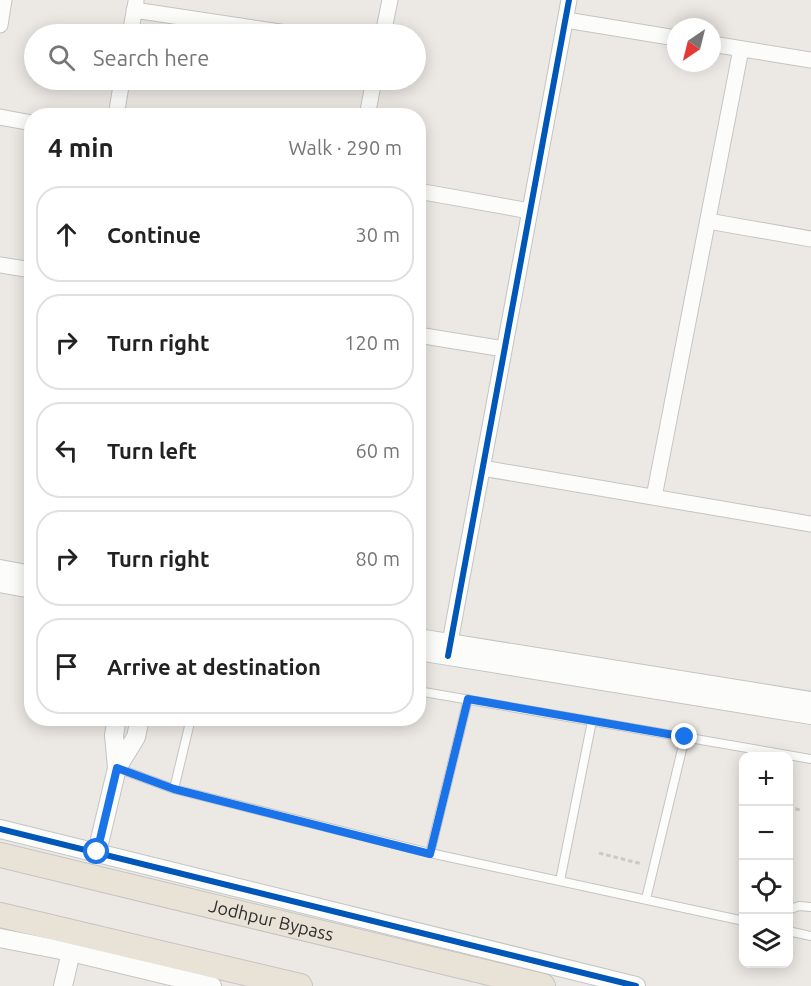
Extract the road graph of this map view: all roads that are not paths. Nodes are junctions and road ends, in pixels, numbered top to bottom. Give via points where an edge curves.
1 (4, 0) edge
2 (390, 0) edge
3 (569, 0) edge
4 (135, 5) edge
5 (566, 20) junction
6 (0, 24) edge
7 (132, 24) edge
8 (239, 24) edge
9 (385, 24) edge
10 (667, 37) edge
11 (721, 46) edge
12 (741, 49) junction
13 (811, 60) edge
14 (120, 90) edge
15 (372, 90) edge
16 (117, 108) edge
17 (369, 108) edge
18 (0, 117) edge
19 (24, 122) edge
20 (426, 192) edge
21 (530, 211) junction
22 (708, 221) junction
23 (811, 239) edge
24 (0, 265) edge
25 (24, 269) edge
26 (426, 336) edge
27 (504, 349) junction
28 (482, 468) junction
29 (654, 497) junction
30 (811, 524) edge
31 (0, 569) edge
32 (24, 574) edge
33 (0, 583) edge
34 (24, 588) edge
35 (426, 641) edge
36 (449, 649) junction
37 (426, 650) edge
38 (426, 692) edge
39 (468, 699) junction
40 (811, 701) edge
41 (811, 715) edge
42 (592, 721) junction
43 (116, 726) edge
44 (138, 726) edge
45 (189, 726) edge
46 (685, 737) junction
47 (811, 759) edge
48 (117, 768) junction
49 (174, 789) junction
50 (0, 829) edge
51 (97, 852) junction
52 (430, 854) junction
53 (0, 855) edge
54 (560, 881) junction
55 (646, 900) junction
56 (811, 907) edge
57 (793, 908) edge
58 (0, 915) edge
59 (739, 920) edge
60 (793, 932) edge
61 (811, 936) edge
62 (0, 938) edge
63 (70, 956) junction
64 (63, 986) edge
65 (164, 986) edge
66 (212, 986) edge
67 (300, 986) edge
68 (543, 986) edge
69 (636, 986) edge

1 - 6 street
2 - 9 street
3 - 5 street
4 - 7 street
4 - 8 street
5 - 10 street
5 - 21 street
11 - 12 street
12 - 13 street
12 - 22 street
14 - 16 street
15 - 17 street
18 - 19 street
20 - 21 street
21 - 27 street
22 - 23 street
22 - 29 street
24 - 25 street
26 - 27 street
27 - 28 street
28 - 29 street
28 - 36 street
29 - 30 street
31 - 32 street
33 - 34 street
35 - 36 street
36 - 37 street
36 - 40 street
36 - 41 street
38 - 39 lane
39 - 42 lane
39 - 52 lane
42 - 46 lane
42 - 54 lane
43 - 48 street
44 - 48 street
45 - 49 lane
46 - 47 lane
46 - 55 lane
48 - 49 lane
48 - 51 street
49 - 52 lane
50 - 51 street
51 - 69 street
52 - 54 lane
53 - 68 highway, Jodhpur Bypass
54 - 55 lane
55 - 59 lane
56 - 57 lane
58 - 67 highway
60 - 61 lane
62 - 63 street
63 - 64 street
63 - 65 street
63 - 66 street

